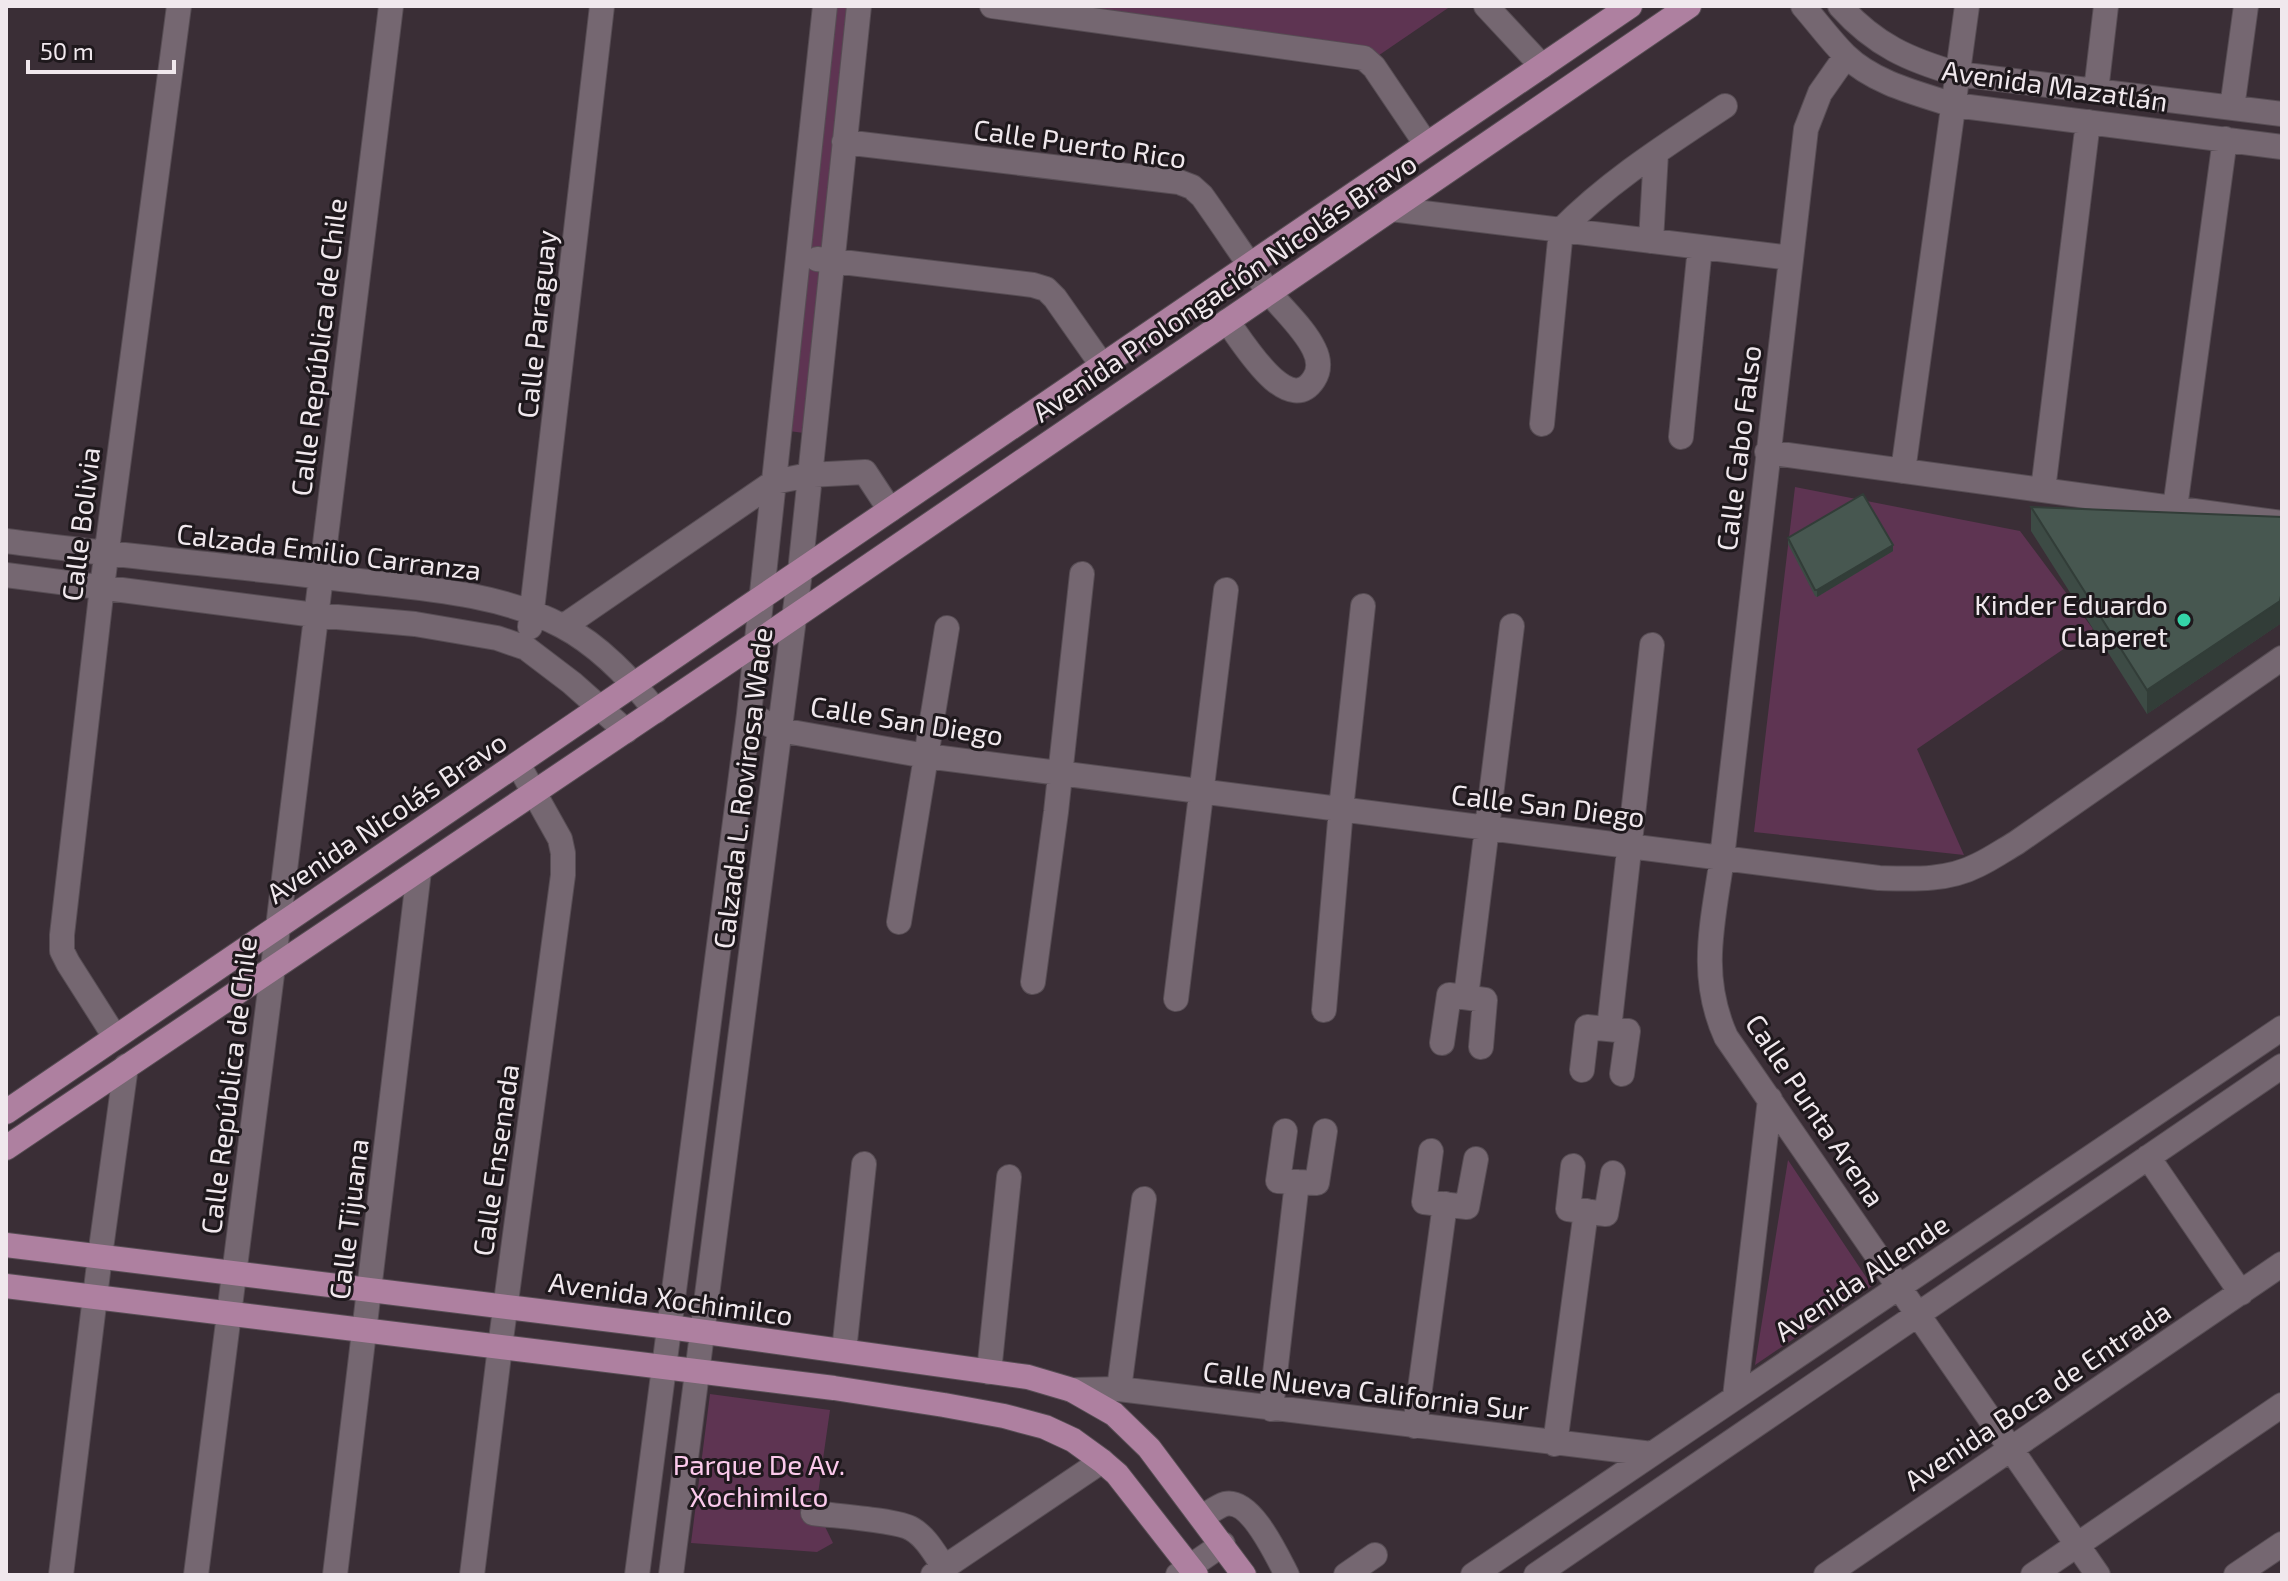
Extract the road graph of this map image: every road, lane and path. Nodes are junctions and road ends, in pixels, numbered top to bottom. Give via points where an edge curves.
1 (179, 6) edge
2 (391, 6) edge
3 (602, 6) edge
4 (825, 6) edge
5 (859, 6) edge
6 (992, 6) edge
7 (1486, 6) edge
8 (1630, 6) edge
9 (1689, 6) edge
10 (1803, 6) edge
11 (1840, 6) edge
12 (1967, 6) edge
13 (2106, 6) edge
14 (2246, 6) edge
15 (1846, 56) junction
16 (1542, 66) junction
17 (1958, 74) junction
18 (2096, 91) junction
19 (1954, 105) junction
20 (1725, 106) dead end
21 (2232, 108) junction
22 (2282, 114) edge
23 (2088, 122) junction
24 (2225, 139) junction
25 (844, 142) junction
26 (1426, 144) junction
27 (2282, 147) edge
28 (1656, 153) junction
29 (1391, 209) junction
30 (1561, 230) junction
31 (1651, 241) junction
32 (1700, 247) junction
33 (799, 257) junction
34 (1791, 258) junction
35 (831, 261) junction
36 (1250, 265) junction
37 (1269, 292) junction
38 (1227, 321) junction
39 (1102, 365) junction
40 (1542, 424) dead end
41 (1681, 437) dead end
42 (1767, 452) junction
43 (1903, 471) junction
44 (809, 475) junction
45 (774, 482) junction
46 (2043, 490) junction
47 (2175, 508) junction
48 (890, 510) junction
49 (2282, 523) edge
50 (6, 541) edge
51 (106, 554) junction
52 (800, 572) junction
53 (1082, 574) dead end
54 (6, 575) edge
55 (320, 576) junction
56 (102, 587) junction
57 (1226, 590) dead end
58 (763, 597) junction
59 (1363, 606) dead end
60 (533, 613) junction
61 (315, 615) junction
62 (793, 618) junction
63 (564, 626) junction
64 (1512, 626) dead end
65 (947, 628) dead end
66 (756, 643) junction
67 (1652, 645) dead end
68 (526, 648) junction
69 (2282, 658) edge
70 (635, 684) junction
71 (601, 707) junction
72 (656, 711) junction
73 (749, 714) junction
74 (780, 730) junction
75 (626, 731) junction
76 (926, 756) junction
77 (518, 764) junction
78 (1060, 773) junction
79 (1202, 791) junction
80 (535, 792) junction
81 (1341, 809) junction
82 (1487, 827) junction
83 (1630, 846) junction
84 (1722, 858) junction
85 (419, 871) junction
86 (899, 922) dead end
87 (278, 927) junction
88 (273, 967) junction
89 (1033, 982) dead end
90 (1467, 997) junction
91 (1176, 999) dead end
92 (1324, 1010) dead end
93 (2282, 1028) edge
94 (1609, 1029) junction
95 (115, 1037) junction
96 (1442, 1043) dead end
97 (1481, 1047) dead end
98 (126, 1066) junction
99 (2282, 1066) edge
100 (1582, 1070) dead end
101 (1622, 1074) dead end
102 (1770, 1099) junction
103 (6, 1112) edge
104 (1285, 1131) dead end
105 (1325, 1131) dead end
106 (6, 1148) edge
107 (1431, 1151) dead end
108 (2148, 1157) junction
109 (1476, 1159) dead end
110 (864, 1164) dead end
111 (1573, 1166) dead end
112 (1613, 1173) dead end
113 (1009, 1177) dead end
114 (1297, 1182) junction
115 (1144, 1199) dead end
116 (1445, 1204) junction
117 (1586, 1211) junction
118 (6, 1245) edge
119 (100, 1256) junction
120 (2282, 1264) edge
121 (235, 1272) junction
122 (6, 1286) edge
123 (1900, 1287) junction
124 (369, 1289) junction
125 (2241, 1293) junction
126 (95, 1298) junction
127 (506, 1306) junction
128 (1918, 1313) junction
129 (228, 1314) junction
130 (669, 1327) junction
131 (365, 1330) junction
132 (703, 1332) junction
133 (500, 1347) junction
134 (844, 1351) junction
135 (664, 1367) junction
136 (696, 1371) junction
137 (989, 1372) junction
138 (1119, 1389) junction
139 (1072, 1390) junction
140 (1735, 1397) junction
141 (2282, 1405) edge
142 (1271, 1409) junction
143 (1415, 1426) junction
144 (1555, 1444) junction
145 (2012, 1448) junction
146 (1652, 1454) junction
147 (1102, 1461) junction
148 (813, 1513) dead end
149 (1202, 1517) junction
150 (1223, 1544) junction
151 (2282, 1544) edge
152 (2077, 1545) junction
153 (1375, 1555) dead end
154 (939, 1571) edge
155 (1188, 1572) edge
156 (61, 1575) edge
157 (196, 1575) edge
158 (335, 1575) edge
159 (472, 1575) edge
160 (637, 1575) edge
161 (671, 1575) edge
162 (1244, 1575) edge
163 (1287, 1575) edge
164 (1346, 1575) edge
165 (1473, 1575) edge
166 (1536, 1575) edge
167 (1826, 1575) edge
168 (2033, 1575) edge
169 (2098, 1575) edge
170 (2236, 1575) edge

1 - 51 street, Calle Bolivia
2 - 55 street, Calle República de Chile
3 - 60 street, Calle Paraguay
4 - 33 street, Calzada L. Rovirosa Wade
5 - 25 street, Calzada L. Rovirosa Wade
6 - 26 street via 1364,58
7 - 16 street
8 - 16 main road, Avenida Prolongación Nicolás Bravo
9 - 29 main road, Avenida Prolongación Nicolás Bravo
10 - 15 street, Avenida Mazatlán
11 - 17 street, Avenida Mazatlán via 1887,47
12 - 17 street
13 - 18 street
14 - 21 street
15 - 19 street, Avenida Mazatlán via 1882,81
15 - 34 street, Calle Cabo Falso via 1820,93 1806,129
16 - 26 main road, Avenida Prolongación Nicolás Bravo
17 - 18 street, Avenida Mazatlán
17 - 19 street
18 - 21 street, Avenida Mazatlán
19 - 23 street, Avenida Mazatlán
19 - 43 street
20 - 28 street
21 - 22 street, Avenida Mazatlán
23 - 24 street, Avenida Mazatlán
23 - 46 street
24 - 27 street, Avenida Mazatlán
24 - 47 street
25 - 35 street, Calzada L. Rovirosa Wade
25 - 36 street, Calle Puerto Rico via 1179,182 1202,196
26 - 36 main road, Avenida Prolongación Nicolás Bravo
28 - 30 street
28 - 31 street
29 - 30 street
29 - 37 main road, Avenida Prolongación Nicolás Bravo
30 - 31 street
30 - 40 street
31 - 32 street
32 - 34 street
32 - 41 street
33 - 35 street
33 - 45 street, Calzada L. Rovirosa Wade
34 - 42 street, Calle Cabo Falso
35 - 39 street via 1046,289
35 - 44 street, Calzada L. Rovirosa Wade
36 - 37 street, Calle Puerto Rico
36 - 39 main road, Avenida Prolongación Nicolás Bravo
37 - 38 main road, Avenida Prolongación Nicolás Bravo
37 - 38 street, Calle Puerto Rico via 1314,347 1319,368 1304,388 1292,390 1268,376
38 - 62 main road, Avenida Prolongación Nicolás Bravo
39 - 48 main road, Avenida Prolongación Nicolás Bravo
42 - 43 street
42 - 84 street, Calle Cabo Falso
43 - 46 street
44 - 45 street
44 - 48 street via 865,472
44 - 52 street, Calzada L. Rovirosa Wade
45 - 58 street, Calzada L. Rovirosa Wade
45 - 63 street
46 - 47 street
47 - 49 street
48 - 52 main road, Avenida Prolongación Nicolás Bravo
50 - 51 street, Calzada Emilio Carranza
51 - 55 street, Calzada Emilio Carranza
51 - 56 street, Calle Bolivia
52 - 58 main road, Avenida Nicolás Bravo
52 - 62 street, Calzada L. Rovirosa Wade
53 - 78 street
54 - 56 street
55 - 60 street, Calzada Emilio Carranza via 484,599
55 - 61 street, Calle República de Chile
56 - 61 street
56 - 95 street, Calle Bolivia via 62,951
57 - 79 street
58 - 66 street, Calzada L. Rovirosa Wade
58 - 70 main road, Avenida Nicolás Bravo
59 - 81 street
60 - 63 street, Calzada Emilio Carranza
60 - 68 street, Calle Paraguay
61 - 68 street via 474,633
61 - 87 street, Calle República de Chile
62 - 66 main road
62 - 74 street, Calzada L. Rovirosa Wade
63 - 70 street, Calzada Emilio Carranza
64 - 82 street
65 - 76 street
66 - 72 main road
66 - 73 street, Calzada L. Rovirosa Wade
67 - 83 street
68 - 71 street
69 - 84 street, Calle San Diego via 1977,866 1922,880
70 - 71 main road, Avenida Nicolás Bravo
70 - 72 street, Calzada Emilio Carranza
71 - 75 street
71 - 77 main road, Avenida Nicolás Bravo
72 - 75 main road
73 - 74 street, Calle San Diego
73 - 130 street, Calzada L. Rovirosa Wade
74 - 76 street, Calle San Diego
74 - 132 street, Calzada L. Rovirosa Wade
75 - 80 main road
76 - 78 street, Calle San Diego
76 - 86 street
77 - 80 street, Calle Ensenada
77 - 87 main road, Avenida Nicolás Bravo
78 - 79 street, Calle San Diego
78 - 89 street
79 - 81 street, Calle San Diego
79 - 91 street
80 - 85 main road
80 - 127 street, Calle Ensenada via 560,839 563,875
81 - 82 street, Calle San Diego
81 - 92 street
82 - 83 street, Calle San Diego
82 - 90 street
83 - 84 street, Calle San Diego
83 - 94 street
84 - 102 street, Calle Punta Arena via 1710,946 1714,1005 1726,1037
85 - 88 main road
85 - 124 street, Calle Tijuana
87 - 88 street, Calle República de Chile
87 - 95 main road, Avenida Nicolás Bravo
88 - 98 main road
88 - 121 street, Calle República de Chile
90 - 96 street
90 - 97 street
93 - 123 street, Avenida Allende
94 - 100 street via 1587,1027
94 - 101 street via 1628,1031
95 - 103 main road, Avenida Nicolás Bravo
98 - 106 main road
98 - 119 street
99 - 108 street
102 - 123 street, Calle Punta Arena
102 - 140 street
104 - 114 street via 1278,1181
105 - 114 street via 1317,1183
107 - 116 street
108 - 125 street
108 - 128 street
109 - 116 street
110 - 134 street
111 - 117 street via 1568,1209
112 - 117 street via 1606,1214
113 - 137 street
114 - 142 street
115 - 138 street
116 - 143 street
117 - 144 street
118 - 119 main road, Avenida Xochimilco
119 - 121 main road, Avenida Xochimilco
119 - 126 street
120 - 125 street, Avenida Boca de Entrada
121 - 124 main road, Avenida Xochimilco
121 - 129 street, Calle República de Chile
122 - 126 main road
123 - 128 street, Calle Punta Arena
123 - 140 street, Avenida Allende
124 - 127 main road, Avenida Xochimilco
124 - 131 street, Calle Tijuana
125 - 145 street, Avenida Boca de Entrada
126 - 129 main road
126 - 156 street
127 - 130 main road, Avenida Xochimilco
127 - 133 street, Calle Ensenada
128 - 145 street, Calle Punta Arena
128 - 166 street
129 - 131 main road
129 - 157 street, Calle República de Chile
130 - 132 main road, Avenida Xochimilco
130 - 135 street, Calzada L. Rovirosa Wade
131 - 133 main road
131 - 158 street, Calle Tijuana
132 - 134 main road, Avenida Xochimilco
132 - 136 street, Calzada L. Rovirosa Wade
133 - 135 main road
133 - 159 street, Calle Ensenada
134 - 137 main road, Avenida Xochimilco
135 - 136 main road
135 - 160 street, Calzada L. Rovirosa Wade
136 - 147 main road via 1004,1416 1045,1427
136 - 161 street, Calzada L. Rovirosa Wade
137 - 139 main road, Avenida Xochimilco
138 - 139 street, Calle Nueva California Sur
138 - 142 street, Calle Nueva California Sur
139 - 149 main road, Avenida Xochimilco via 1114,1414 1149,1448
140 - 146 street, Avenida Allende
141 - 152 street
142 - 143 street, Calle Nueva California Sur
143 - 144 street, Calle Nueva California Sur
144 - 146 street, Calle Nueva California Sur
145 - 152 street, Calle Punta Arena
145 - 167 street, Avenida Boca de Entrada
146 - 165 street, Avenida Allende
147 - 154 street
147 - 155 main road
148 - 154 street via 911,1528 924,1538
149 - 150 main road, Avenida Xochimilco
149 - 163 street via 1224,1504 1237,1504 1269,1541
150 - 155 street
150 - 162 main road, Avenida Xochimilco
151 - 170 street
152 - 168 street
152 - 169 street, Calle Punta Arena
153 - 164 street

